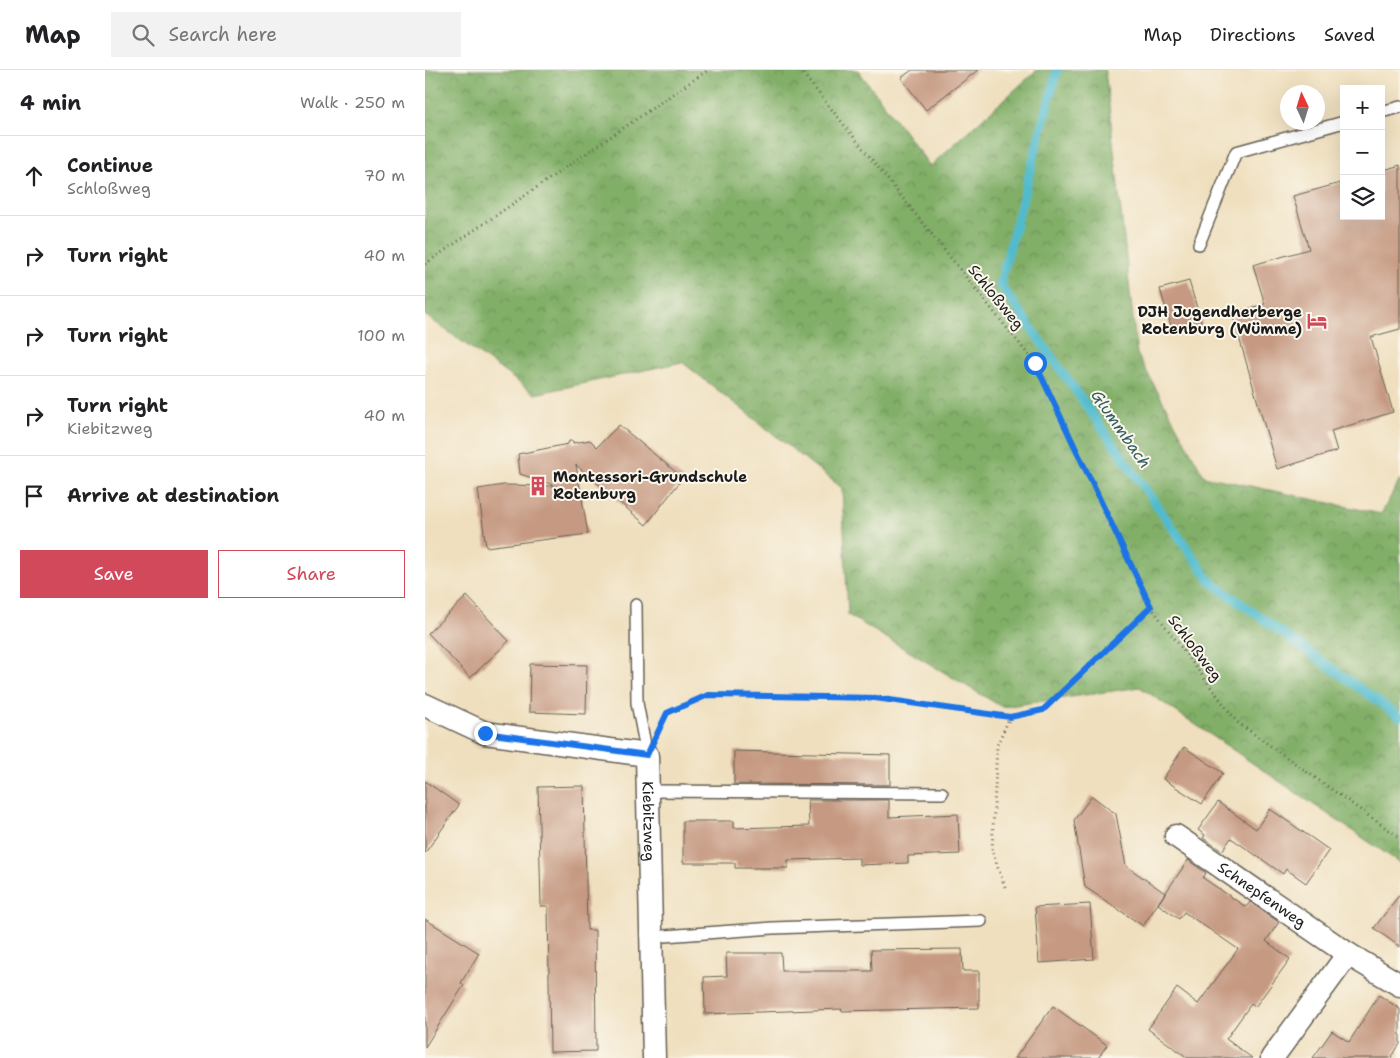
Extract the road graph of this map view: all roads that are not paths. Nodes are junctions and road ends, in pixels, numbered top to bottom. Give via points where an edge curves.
1 (1400, 107) edge
2 (1385, 111) edge
3 (1340, 123) edge
4 (1199, 244) dead end
5 (636, 605) dead end
6 (425, 705) edge
7 (647, 755) junction
8 (648, 791) junction
9 (942, 793) dead end
10 (1176, 836) dead end
11 (981, 921) dead end
12 (651, 937) junction
13 (1348, 954) junction
14 (1400, 985) edge
15 (654, 1058) edge
16 (1272, 1058) edge

1 - 2 lane
3 - 4 lane via 1236,152
5 - 7 lane via 637,703
6 - 7 street via 485,733
7 - 8 street, Kiebitzweg
8 - 9 lane
8 - 12 street, Kiebitzweg
10 - 13 street, Schnepfenweg
11 - 12 lane via 772,928
12 - 15 street, Kiebitzweg
13 - 14 street, Schnepfenweg
13 - 16 street

